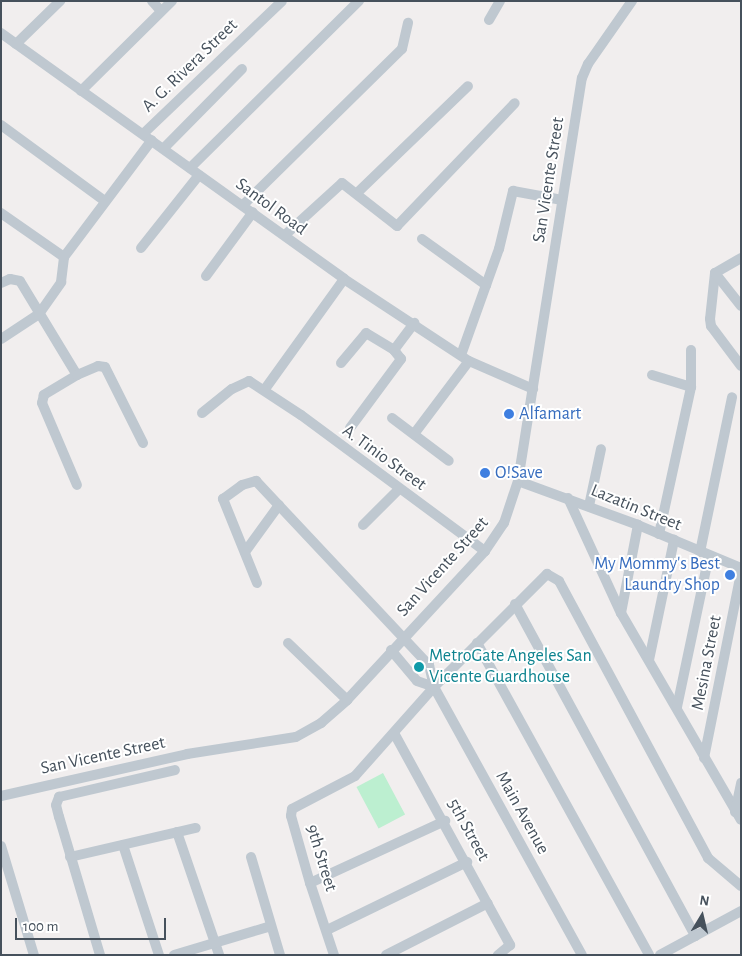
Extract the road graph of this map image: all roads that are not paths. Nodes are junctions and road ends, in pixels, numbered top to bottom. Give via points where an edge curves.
1 (60, 1) edge
2 (152, 1) edge
3 (172, 1) edge
4 (282, 1) edge
5 (360, 1) edge
6 (500, 1) edge
7 (632, 1) edge
8 (161, 11) junction
9 (489, 20) dead end
10 (408, 23) dead end
11 (1, 33) edge
12 (16, 44) junction
13 (242, 69) dead end
14 (468, 86) dead end
15 (81, 91) junction
16 (515, 103) dead end
17 (1, 125) edge
18 (147, 137) junction
19 (164, 148) junction
20 (194, 171) junction
21 (357, 193) junction
22 (562, 200) junction
23 (105, 201) junction
24 (243, 205) junction
25 (253, 212) junction
26 (1, 213) edge
27 (285, 235) junction
28 (422, 239) dead end
29 (141, 248) dead end
30 (64, 257) junction
31 (741, 258) edge
32 (715, 273) junction
33 (206, 276) dead end
34 (344, 279) junction
35 (1, 283) edge
36 (486, 285) junction
37 (741, 306) edge
38 (39, 314) junction
39 (414, 323) junction
40 (1, 339) edge
41 (394, 350) junction
42 (691, 350) dead end
43 (465, 358) junction
44 (341, 363) dead end
45 (741, 366) edge
46 (77, 375) junction
47 (652, 375) dead end
48 (691, 387) junction
49 (533, 389) junction
50 (265, 390) junction
51 (732, 397) dead end
52 (202, 413) dead end
53 (392, 418) dead end
54 (350, 428) dead end
55 (414, 434) junction
56 (143, 443) dead end
57 (601, 449) dead end
58 (449, 461) dead end
59 (518, 482) junction
60 (77, 485) dead end
61 (399, 489) junction
62 (568, 498) junction
63 (279, 505) junction
64 (589, 506) junction
65 (363, 525) dead end
66 (638, 525) junction
67 (659, 534) junction
68 (674, 540) junction
69 (485, 551) junction
70 (245, 552) junction
71 (705, 554) junction
72 (741, 568) edge
73 (741, 573) edge
74 (257, 583) dead end
75 (515, 604) junction
76 (622, 613) junction
77 (403, 637) junction
78 (288, 643) dead end
79 (477, 644) junction
80 (391, 650) junction
81 (650, 660) junction
82 (434, 687) junction
83 (348, 700) junction
84 (677, 707) junction
85 (394, 733) junction
86 (704, 758) junction
87 (175, 770) dead end
88 (741, 783) edge
89 (1, 796) edge
90 (738, 816) edge
91 (445, 821) junction
92 (196, 828) dead end
93 (177, 832) junction
94 (123, 845) junction
95 (1, 846) edge
96 (70, 857) junction
97 (251, 857) dead end
98 (467, 862) junction
99 (310, 882) junction
100 (741, 886) edge
101 (488, 903) junction
102 (741, 911) edge
103 (271, 926) junction
104 (327, 930) junction
105 (695, 936) junction
106 (215, 943) junction
107 (500, 954) edge
108 (34, 955) edge
109 (100, 955) edge
110 (158, 955) edge
111 (174, 955) edge
112 (219, 955) edge
113 (280, 955) edge
114 (334, 955) edge
115 (386, 955) edge
116 (582, 955) edge
117 (649, 955) edge
118 (660, 955) edge

1 - 12 street
2 - 8 street
3 - 8 street
4 - 18 street, A. G. Rivera Street
5 - 20 street
6 - 9 street
7 - 22 street, San Vicente Street via 588,64 582,78
8 - 15 street
10 - 24 street via 402,49
11 - 12 street, Santol Road
12 - 15 street, Santol Road
13 - 19 street
14 - 21 street
15 - 18 street, Santol Road
16 - 21 street via 397,226
17 - 23 street
18 - 19 street, Santol Road
18 - 23 street, A. G. Rivera Street
19 - 20 street, Santol Road
20 - 24 street, Santol Road
20 - 29 street
21 - 27 street via 344,184 336,185
22 - 36 street via 513,191 499,249
22 - 49 street, San Vicente Street
23 - 30 street, A. G. Rivera Street
24 - 25 street, Santol Road
25 - 27 street, Santol Road
25 - 33 street
26 - 30 street
27 - 34 street, Santol Road
28 - 36 street
30 - 38 street via 61,282
31 - 32 street
32 - 37 street
32 - 45 street via 711,326
34 - 39 street, Santol Road
34 - 50 street
35 - 38 street via 10,279 20,281
36 - 43 street
38 - 40 street
38 - 46 street
39 - 41 street
39 - 43 street, Santol Road
41 - 44 street via 366,333
41 - 54 street via 401,360
42 - 48 street
43 - 49 street, Santol Road
43 - 55 street
46 - 56 street via 98,366 105,367
46 - 60 street via 42,400
47 - 48 street
48 - 67 street
49 - 59 street, San Vicente Street
50 - 52 street, A. Tinio Street via 249,381 242,382
50 - 61 street, A. Tinio Street
51 - 71 street
53 - 55 street
55 - 58 street
57 - 64 street
59 - 62 street, Lazatin Street
59 - 69 street, San Vicente Street via 504,523
61 - 65 street
61 - 69 street, A. Tinio Street
62 - 64 street, Lazatin Street
62 - 76 street
63 - 70 street
63 - 70 street, Main Avenue via 256,481 242,485 223,499
63 - 77 street, Main Avenue
64 - 66 street, Lazatin Street
66 - 67 street, Lazatin Street
66 - 76 street
67 - 68 street, Lazatin Street
68 - 71 street, Lazatin Street
68 - 81 street
69 - 77 street, San Vicente Street
70 - 74 street
71 - 72 street, Lazatin Street
71 - 84 street
73 - 86 street, Mesina Street
75 - 79 street, 9th Street
75 - 100 street, 9th Street via 541,577 547,574 559,580 708,858
75 - 105 street
76 - 81 street
77 - 80 street, San Vicente Street
77 - 82 street, Main Avenue via 429,665
78 - 83 street
79 - 82 street, 9th Street
79 - 117 street
80 - 82 street via 411,676
80 - 83 street, San Vicente Street
81 - 84 street
82 - 85 street, 9th Street
82 - 116 street, Main Avenue
83 - 89 street, San Vicente Street via 296,737 168,758
84 - 86 street
85 - 91 street, 5th Street
85 - 99 street, 9th Street via 355,776 330,792 297,804 292,809 291,816
86 - 90 street
87 - 96 street via 59,797 56,805
88 - 90 street
91 - 98 street, 5th Street
91 - 99 street
92 - 93 street
93 - 94 street
93 - 106 street
94 - 96 street
94 - 110 street
95 - 108 street
96 - 109 street
97 - 103 street
98 - 101 street, 5th Street
98 - 104 street
99 - 104 street, 9th Street
101 - 107 street, 5th Street via 510,945
101 - 115 street
102 - 105 street
103 - 106 street
103 - 113 street
104 - 114 street, 9th Street
105 - 118 street
106 - 111 street
106 - 112 street

